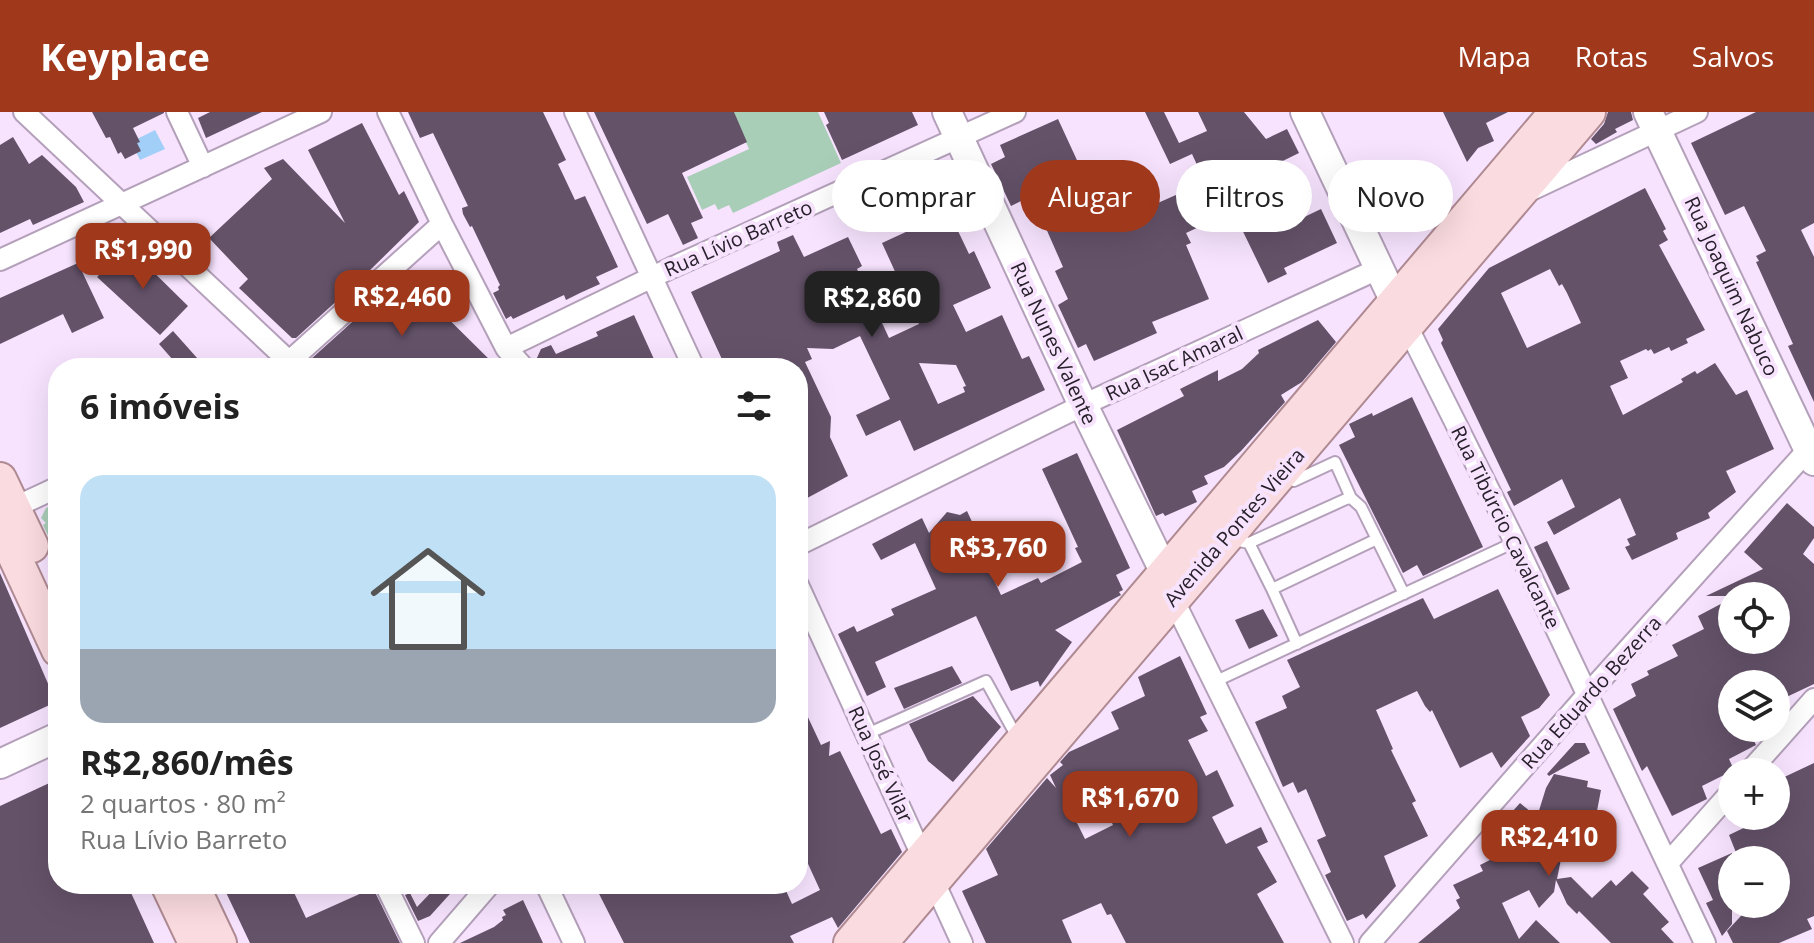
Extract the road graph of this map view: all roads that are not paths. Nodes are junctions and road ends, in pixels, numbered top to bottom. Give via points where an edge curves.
1 (24, 112) edge
2 (177, 112) edge
3 (321, 112) edge
4 (388, 112) edge
5 (575, 112) edge
6 (947, 112) edge
7 (1015, 112) edge
8 (1305, 112) edge
9 (1556, 112) edge
10 (1589, 112) edge
11 (1697, 112) edge
12 (1653, 122) edge
13 (959, 139) junction
14 (203, 167) junction
15 (1517, 197) junction
16 (125, 205) junction
17 (442, 224) junction
18 (0, 260) edge
19 (1378, 269) junction
20 (650, 278) junction
21 (1401, 314) junction
22 (506, 348) junction
23 (281, 358) edge
24 (298, 358) edge
25 (515, 358) edge
26 (689, 358) edge
27 (1083, 405) junction
28 (1812, 451) edge
29 (1283, 471) junction
30 (48, 490) edge
31 (1351, 498) junction
32 (4, 504) edge
33 (1377, 539) junction
34 (808, 540) edge
35 (1237, 540) junction
36 (1515, 542) junction
37 (48, 581) edge
38 (1169, 586) junction
39 (1272, 589) junction
40 (1404, 594) junction
41 (808, 607) edge
42 (48, 623) edge
43 (1297, 644) junction
44 (1214, 682) junction
45 (1587, 695) junction
46 (1814, 699) edge
47 (867, 734) junction
48 (48, 742) edge
49 (1020, 743) junction
50 (1761, 758) edge
51 (0, 764) edge
52 (1718, 807) edge
53 (1668, 863) junction
54 (929, 868) junction
55 (172, 894) edge
56 (197, 894) edge
57 (390, 894) edge
58 (481, 894) edge
59 (551, 894) edge
60 (195, 943) edge
61 (220, 943) edge
62 (414, 943) edge
63 (439, 943) edge
64 (574, 943) edge
65 (850, 943) edge
66 (881, 943) edge
67 (962, 943) edge
68 (1343, 943) edge
69 (1370, 943) edge
70 (1705, 943) edge

1 - 16 street
2 - 14 street
3 - 14 street
4 - 17 street
5 - 20 street
6 - 13 street, Rua Nunes Valente
7 - 13 street, Rua Lívio Barreto
8 - 19 street, Rua Tibúrcio Cavalcante
9 - 21 main road, Avenida Pontes Vieira
10 - 15 main road, Avenida Pontes Vieira
11 - 12 street
12 - 15 street
12 - 28 street, Rua Joaquim Nabuco
13 - 20 street, Rua Lívio Barreto
13 - 27 street, Rua Nunes Valente
14 - 16 street
15 - 21 main road, Avenida Pontes Vieira
16 - 18 street
16 - 23 street
17 - 22 street
17 - 24 street
19 - 21 street, Rua Tibúrcio Cavalcante
19 - 27 street, Rua Isac Amaral
20 - 22 street, Rua Lívio Barreto
20 - 26 street
21 - 29 main road, Avenida Pontes Vieira
21 - 36 street, Rua Tibúrcio Cavalcante
21 - 38 main road, Avenida Pontes Vieira
22 - 25 street
27 - 34 street, Rua Isac Amaral
27 - 38 street, Rua Nunes Valente
28 - 45 street, Rua Eduardo Bezerra
29 - 31 lane via 1294,481 1335,462
29 - 35 main road, Avenida Pontes Vieira
30 - 32 street
31 - 33 lane
31 - 35 lane
32 - 37 main road
32 - 42 main road
33 - 39 lane
33 - 40 lane
35 - 38 main road, Avenida Pontes Vieira
35 - 39 lane
36 - 40 lane
36 - 45 street, Rua Tibúrcio Cavalcante
38 - 44 street, Rua Nunes Valente
38 - 49 main road, Avenida Pontes Vieira
38 - 54 main road, Avenida Pontes Vieira
39 - 43 lane
40 - 43 lane
41 - 47 street, Rua José Vilar
43 - 44 lane
44 - 68 street, Rua Nunes Valente
45 - 53 street, Rua Tibúrcio Cavalcante
45 - 69 street, Rua Eduardo Bezerra
46 - 50 street
47 - 49 lane via 986,681
47 - 54 street, Rua José Vilar
48 - 51 street
49 - 54 main road, Avenida Pontes Vieira
52 - 53 street
53 - 70 street, Rua Tibúrcio Cavalcante
54 - 65 main road, Avenida Pontes Vieira
54 - 66 main road, Avenida Pontes Vieira
54 - 67 street, Rua José Vilar
55 - 60 main road
56 - 61 main road
57 - 62 street
58 - 63 street
59 - 64 street

